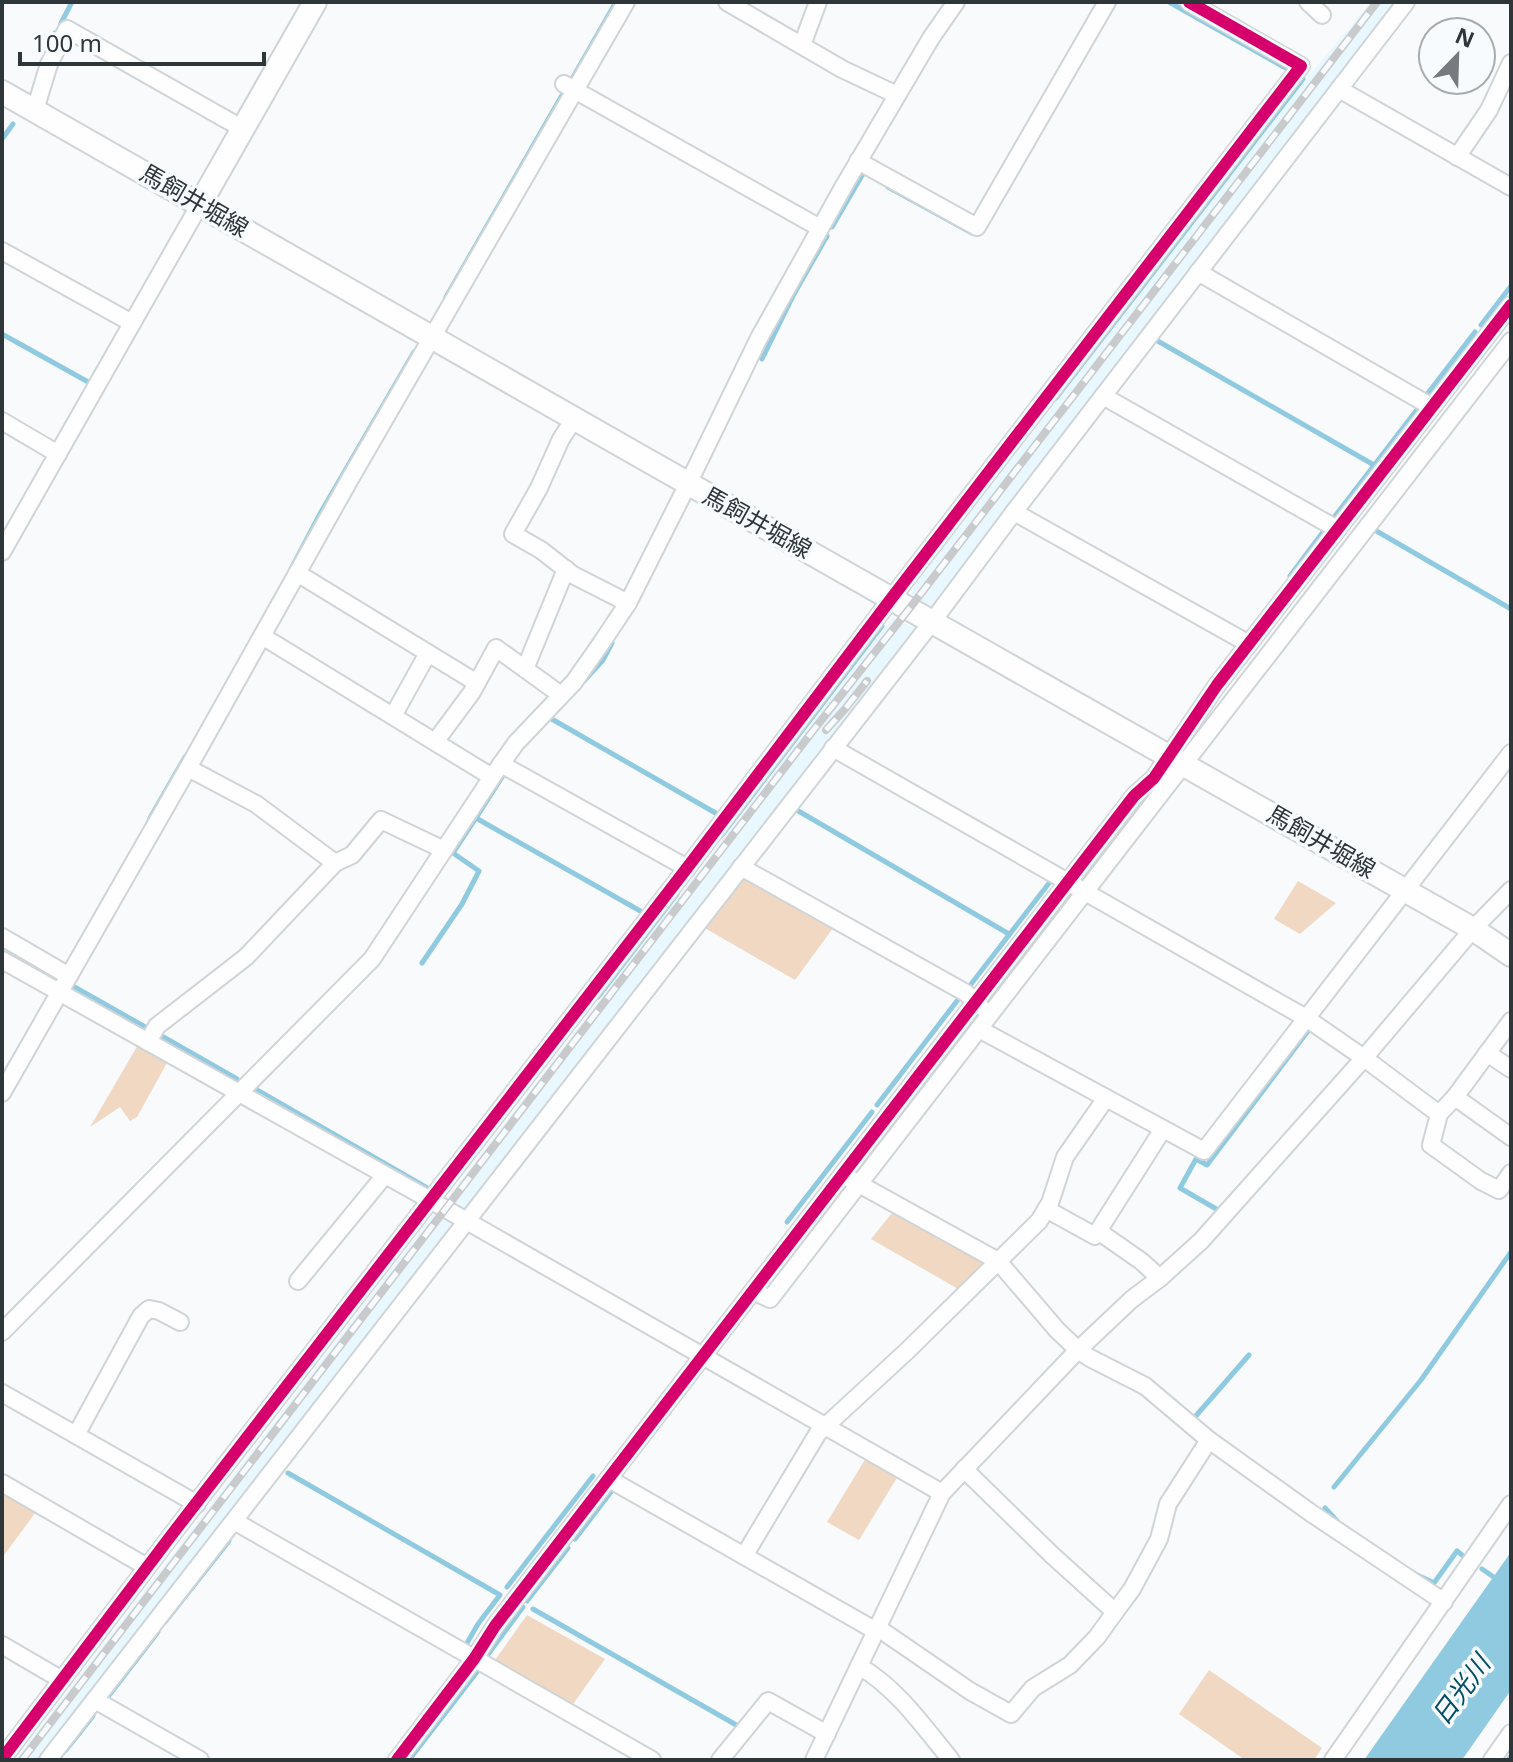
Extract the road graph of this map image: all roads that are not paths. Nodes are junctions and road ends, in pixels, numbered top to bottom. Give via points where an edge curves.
1 (315, 2) edge
2 (626, 2) edge
3 (727, 2) edge
4 (818, 2) edge
5 (956, 2) edge
6 (1107, 2) edge
7 (1189, 2) edge
8 (1308, 2) edge
9 (1406, 2) edge
10 (1322, 15) dead end
11 (802, 45) junction
12 (1511, 63) edge
13 (570, 87) junction
14 (1339, 89) junction
15 (2, 92) edge
16 (897, 95) junction
17 (35, 110) junction
18 (243, 129) junction
19 (1457, 157) junction
20 (858, 161) junction
21 (1511, 187) edge
22 (200, 204) junction
23 (820, 228) junction
24 (2, 251) edge
25 (1198, 272) junction
26 (1511, 305) edge
27 (132, 323) junction
28 (432, 338) junction
29 (1511, 341) edge
30 (1103, 396) junction
31 (1432, 407) junction
32 (574, 419) junction
33 (2, 421) edge
34 (58, 454) junction
35 (688, 484) junction
36 (1014, 512) junction
37 (2, 513) edge
38 (19, 522) junction
39 (1337, 529) junction
40 (2, 552) edge
41 (566, 569) junction
42 (297, 573) junction
43 (891, 599) junction
44 (628, 603) junction
45 (932, 622) junction
46 (262, 636) junction
47 (1249, 644) junction
48 (428, 653) junction
49 (525, 669) junction
50 (477, 683) junction
51 (561, 695) junction
52 (393, 716) junction
53 (435, 742) junction
54 (833, 748) junction
55 (1511, 753) edge
56 (1176, 760) junction
57 (188, 768) junction
58 (496, 770) junction
59 (444, 850) junction
60 (335, 863) junction
61 (741, 867) junction
62 (687, 868) junction
63 (1068, 882) junction
64 (1511, 890) edge
65 (1406, 891) junction
66 (1085, 892) junction
67 (1473, 929) junction
68 (2, 937) edge
69 (1511, 955) edge
70 (2, 960) edge
71 (69, 976) junction
72 (59, 992) junction
73 (976, 1002) junction
74 (1306, 1018) junction
75 (1511, 1021) edge
76 (984, 1022) junction
77 (148, 1042) junction
78 (1487, 1053) junction
79 (1364, 1058) junction
80 (1511, 1069) edge
81 (2, 1093) edge
82 (239, 1093) junction
83 (1455, 1097) junction
84 (1106, 1098) junction
85 (1439, 1114) junction
86 (1163, 1129) junction
87 (1511, 1137) edge
88 (1511, 1173) edge
89 (385, 1175) junction
90 (842, 1175) junction
91 (859, 1184) junction
92 (430, 1200) junction
93 (1046, 1209) junction
94 (466, 1222) junction
95 (1098, 1231) junction
96 (998, 1261) junction
97 (1160, 1278) junction
98 (298, 1281) dead end
99 (753, 1291) junction
100 (180, 1322) dead end
101 (2, 1332) edge
102 (1078, 1350) junction
103 (703, 1356) junction
104 (2, 1393) edge
105 (826, 1426) junction
106 (76, 1435) junction
107 (1209, 1440) junction
108 (964, 1469) junction
109 (609, 1479) junction
110 (2, 1483) edge
111 (942, 1493) junction
112 (197, 1504) junction
113 (1511, 1504) edge
114 (234, 1521) junction
115 (744, 1556) junction
116 (147, 1567) junction
117 (1444, 1602) junction
118 (1115, 1612) junction
119 (877, 1629) junction
120 (2, 1645) edge
121 (474, 1659) junction
122 (859, 1666) junction
123 (62, 1680) junction
124 (95, 1700) junction
125 (1511, 1733) edge
126 (823, 1750) edge
127 (2, 1759) edge
128 (48, 1760) edge
129 (200, 1760) edge
130 (397, 1760) edge
131 (652, 1760) edge
132 (720, 1760) edge
133 (951, 1760) edge
134 (1333, 1760) edge
135 (1492, 1760) edge

1 - 18 main road
2 - 13 street
3 - 11 street
4 - 11 street
5 - 16 street
6 - 20 street via 977,227
7 - 43 street via 1301,66
8 - 10 street
9 - 14 street
11 - 16 street
12 - 19 street via 1489,110
13 - 23 street
13 - 28 street
14 - 19 street
14 - 25 street
15 - 17 main road, 馬飼井堀線
16 - 20 street
17 - 18 street via 67,29
17 - 22 main road, 馬飼井堀線
18 - 22 main road
19 - 21 street
20 - 23 street
22 - 27 street
22 - 28 main road, 馬飼井堀線
23 - 35 street
24 - 27 street
25 - 30 street
25 - 31 street
26 - 31 street
27 - 34 street
28 - 32 main road, 馬飼井堀線
28 - 42 street
29 - 56 street
30 - 36 street
30 - 39 street
31 - 39 street
32 - 35 main road, 馬飼井堀線
32 - 41 street via 513,534
33 - 34 street
34 - 38 street
35 - 43 main road, 馬飼井堀線
35 - 44 street
36 - 45 street
36 - 47 street
37 - 38 street
38 - 40 street
39 - 47 street
41 - 44 street
41 - 49 street
42 - 46 street
42 - 48 street
43 - 45 main road, 馬飼井堀線
43 - 62 street
44 - 51 street
45 - 54 street
45 - 56 main road, 馬飼井堀線
46 - 52 street
46 - 57 street
47 - 56 street via 1217,685
48 - 50 street
48 - 52 street
49 - 50 street via 496,648
49 - 51 street
50 - 53 street
51 - 58 street
52 - 53 street
53 - 58 street
54 - 61 street
54 - 63 street
55 - 65 street
56 - 63 street via 1134,796
56 - 65 main road, 馬飼井堀線
56 - 66 street
57 - 60 street via 256,804
57 - 71 street
58 - 59 street
58 - 62 street
59 - 60 street via 381,820 352,855
59 - 82 street via 372,959
60 - 77 street via 246,957 157,1026
61 - 73 street
61 - 94 street
62 - 92 street
63 - 66 street
63 - 73 street
64 - 67 street
65 - 67 main road, 馬飼井堀線
65 - 74 street
66 - 74 street
66 - 76 street
67 - 69 main road, 馬飼井堀線
67 - 79 street
68 - 71 street
70 - 72 street
71 - 72 street
72 - 77 street
72 - 81 street
73 - 76 street
73 - 90 street
74 - 79 street
74 - 86 street via 1204,1151
75 - 78 street
76 - 84 street
76 - 91 street
77 - 82 street
78 - 80 street
78 - 83 street
79 - 85 street
79 - 97 street via 1201,1241
82 - 89 street
82 - 101 street
83 - 85 street
83 - 87 street
84 - 86 street
84 - 93 street via 1065,1157
85 - 88 street via 1431,1145 1499,1190
86 - 95 street
89 - 92 street
89 - 98 street
90 - 91 street
90 - 99 street
91 - 96 street
91 - 99 street via 770,1299
92 - 94 street
92 - 112 street
93 - 95 street via 1095,1236
93 - 96 street
94 - 103 street
94 - 114 street
95 - 97 street
96 - 102 street
96 - 105 street
97 - 102 street
99 - 103 street
100 - 106 street via 149,1309 141,1316
102 - 107 street via 1145,1386
102 - 108 street
103 - 105 street
103 - 109 street
104 - 106 street
105 - 111 street
105 - 115 street
106 - 112 street
107 - 117 street
107 - 118 street via 1168,1504 1159,1539
108 - 111 street
108 - 118 street
109 - 115 street
109 - 121 street
110 - 116 street
111 - 119 street
112 - 116 street
113 - 117 street
114 - 121 street
114 - 124 street
115 - 119 street
116 - 123 street
117 - 134 street
118 - 119 street via 1070,1665 1033,1688 1011,1714
119 - 122 street
120 - 123 street
121 - 130 street
121 - 131 street
122 - 126 street
122 - 133 street via 912,1711
123 - 127 street
124 - 128 street
124 - 129 street
125 - 135 street
126 - 132 street via 768,1701

